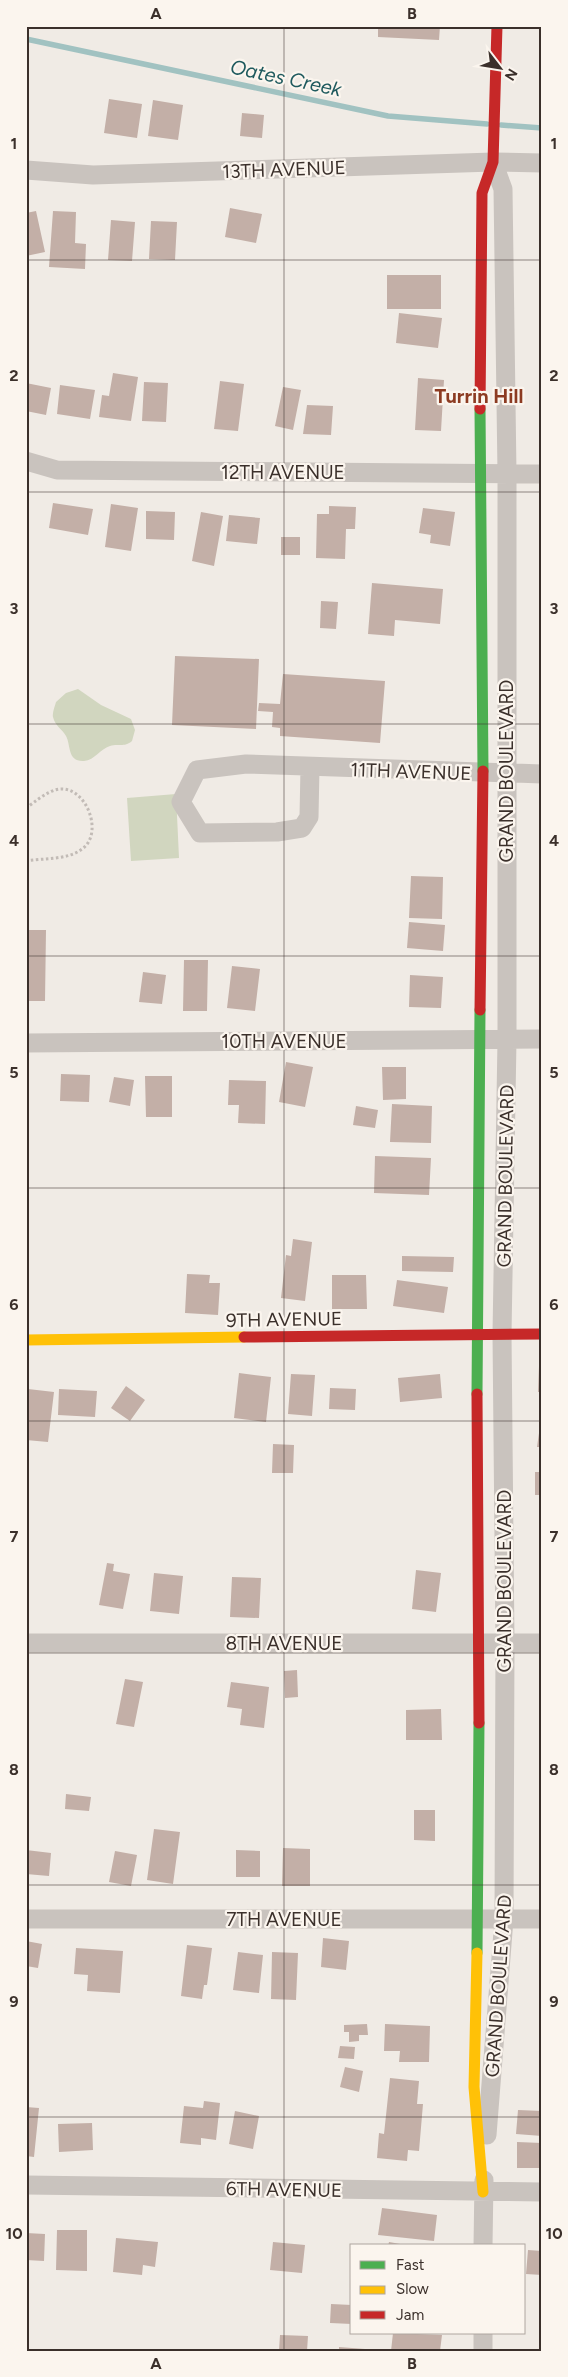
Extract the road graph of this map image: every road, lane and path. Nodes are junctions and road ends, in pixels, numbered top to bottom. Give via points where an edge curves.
1 (498, 26) edge
2 (494, 162) junction
3 (542, 163) edge
4 (26, 170) edge
5 (26, 461) edge
6 (479, 473) junction
7 (507, 473) junction
8 (542, 474) edge
9 (310, 767) junction
10 (483, 774) junction
11 (506, 774) junction
12 (542, 774) edge
13 (26, 808) edge
14 (26, 861) edge
15 (542, 1039) edge
16 (480, 1040) junction
17 (507, 1040) junction
18 (26, 1043) edge
19 (476, 1334) junction
20 (502, 1334) junction
21 (542, 1334) edge
22 (26, 1340) edge
23 (26, 1643) edge
24 (480, 1643) junction
25 (505, 1643) junction
26 (542, 1643) edge
27 (26, 1919) edge
28 (478, 1919) junction
29 (504, 1919) junction
30 (542, 1919) edge
31 (26, 2185) edge
32 (483, 2192) junction
33 (542, 2192) edge
34 (483, 2244) edge
35 (483, 2334) edge
36 (484, 2351) edge

1 - 2 street, GRAND BOULEVARD
2 - 3 street, 13TH AVENUE
2 - 4 street, 13TH AVENUE via 93,175
2 - 6 street, GRAND BOULEVARD via 482,193
2 - 7 street, GRAND BOULEVARD via 504,189
5 - 6 street, 12TH AVENUE via 57,470
6 - 7 street, 12TH AVENUE
6 - 10 street, GRAND BOULEVARD
7 - 8 street, 12TH AVENUE
7 - 11 street, GRAND BOULEVARD
9 - 9 street, 11TH AVENUE via 309,817 302,828 200,833 181,802 197,770 246,764
9 - 10 street, 11TH AVENUE
10 - 11 street, 11TH AVENUE
10 - 16 street, GRAND BOULEVARD
11 - 12 street, 11TH AVENUE
11 - 17 street, GRAND BOULEVARD
13 - 14 path via 59,789 72,792 83,801 93,829 91,840 70,856
15 - 17 street, 10TH AVENUE
16 - 17 street, 10TH AVENUE
16 - 18 street, 10TH AVENUE
16 - 19 street, GRAND BOULEVARD
17 - 20 street, GRAND BOULEVARD
19 - 20 street, 9TH AVENUE
19 - 22 street, 9TH AVENUE
19 - 24 street, GRAND BOULEVARD
20 - 21 street, 9TH AVENUE
20 - 25 street, GRAND BOULEVARD
23 - 24 street, 8TH AVENUE
24 - 25 street, 8TH AVENUE
24 - 28 street, GRAND BOULEVARD
25 - 26 street, 8TH AVENUE
25 - 29 street, GRAND BOULEVARD
27 - 28 street, 7TH AVENUE
28 - 29 street, 7TH AVENUE
28 - 32 street, GRAND BOULEVARD via 474,2087
29 - 30 street, 7TH AVENUE
29 - 32 street, GRAND BOULEVARD
31 - 32 street, 6TH AVENUE
32 - 33 street, 6TH AVENUE
32 - 34 street, GRAND BOULEVARD
35 - 36 street

